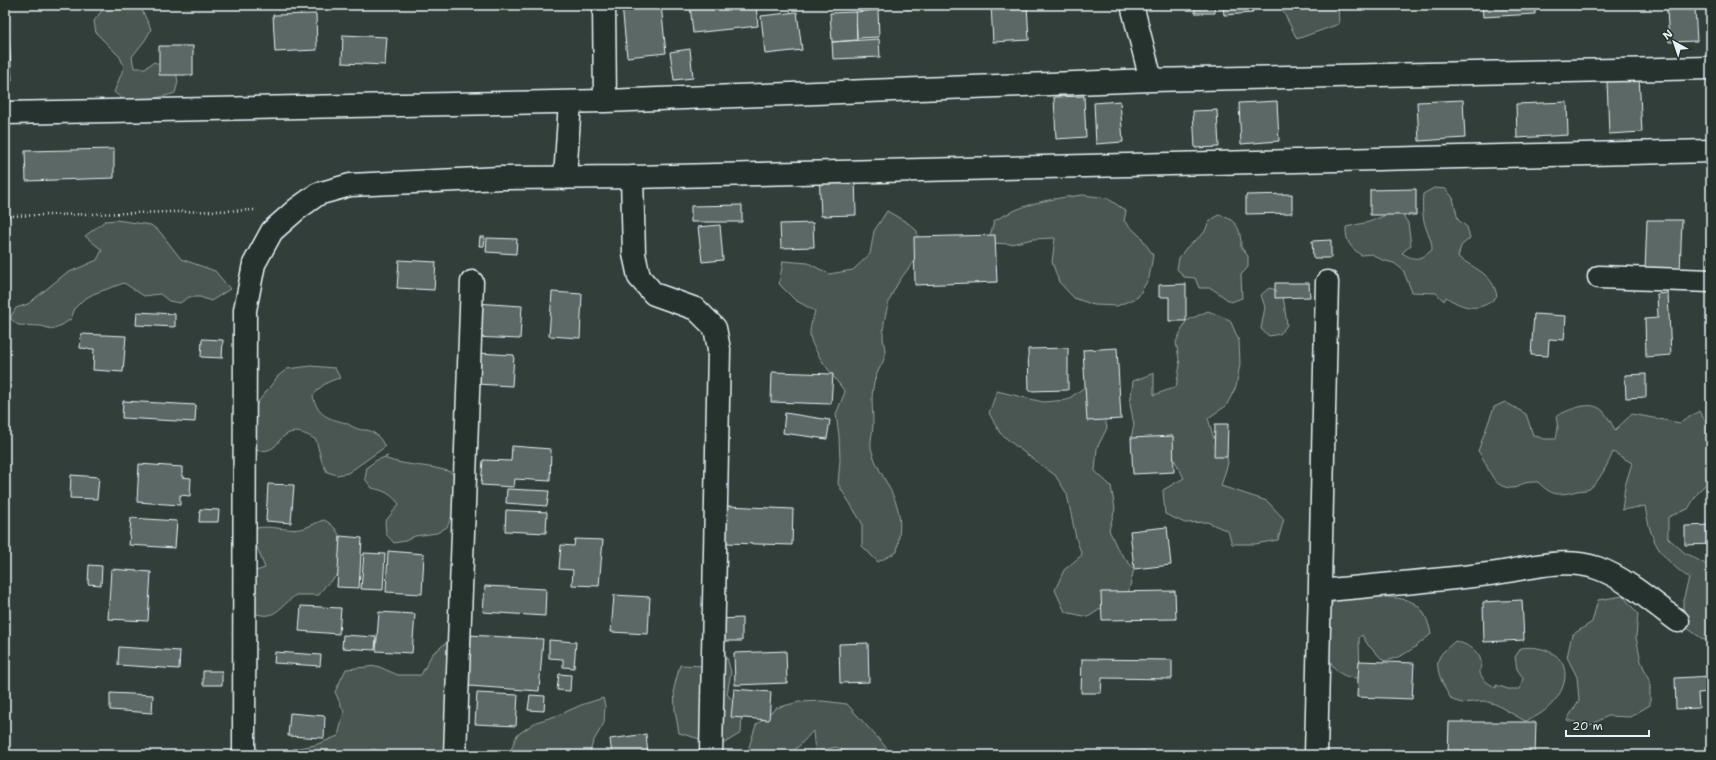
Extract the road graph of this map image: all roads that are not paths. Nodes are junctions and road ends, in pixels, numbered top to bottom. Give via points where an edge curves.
1 (604, 5) edge
2 (1132, 5) edge
3 (1711, 68) edge
4 (1151, 80) junction
5 (605, 101) junction
6 (570, 102) junction
7 (5, 112) edge
8 (1711, 151) edge
9 (632, 177) junction
10 (565, 178) junction
11 (1599, 277) dead end
12 (1711, 280) edge
13 (472, 282) dead end
14 (1327, 282) dead end
15 (1320, 591) junction
16 (1678, 620) dead end
17 (244, 755) edge
18 (455, 755) edge
19 (711, 755) edge
20 (1316, 755) edge

1 - 5 street
2 - 4 street
3 - 4 street
4 - 5 street
5 - 6 street
6 - 7 street
6 - 10 street
8 - 9 street
9 - 10 street
9 - 19 street via 634,254 639,278 654,294 696,309 715,328 719,349
10 - 17 street via 501,178 350,185 318,194 272,231 254,264 245,310
11 - 12 street
13 - 18 street
14 - 15 street
15 - 16 street via 1490,574 1552,564 1575,564 1596,568 1615,577
15 - 20 street

